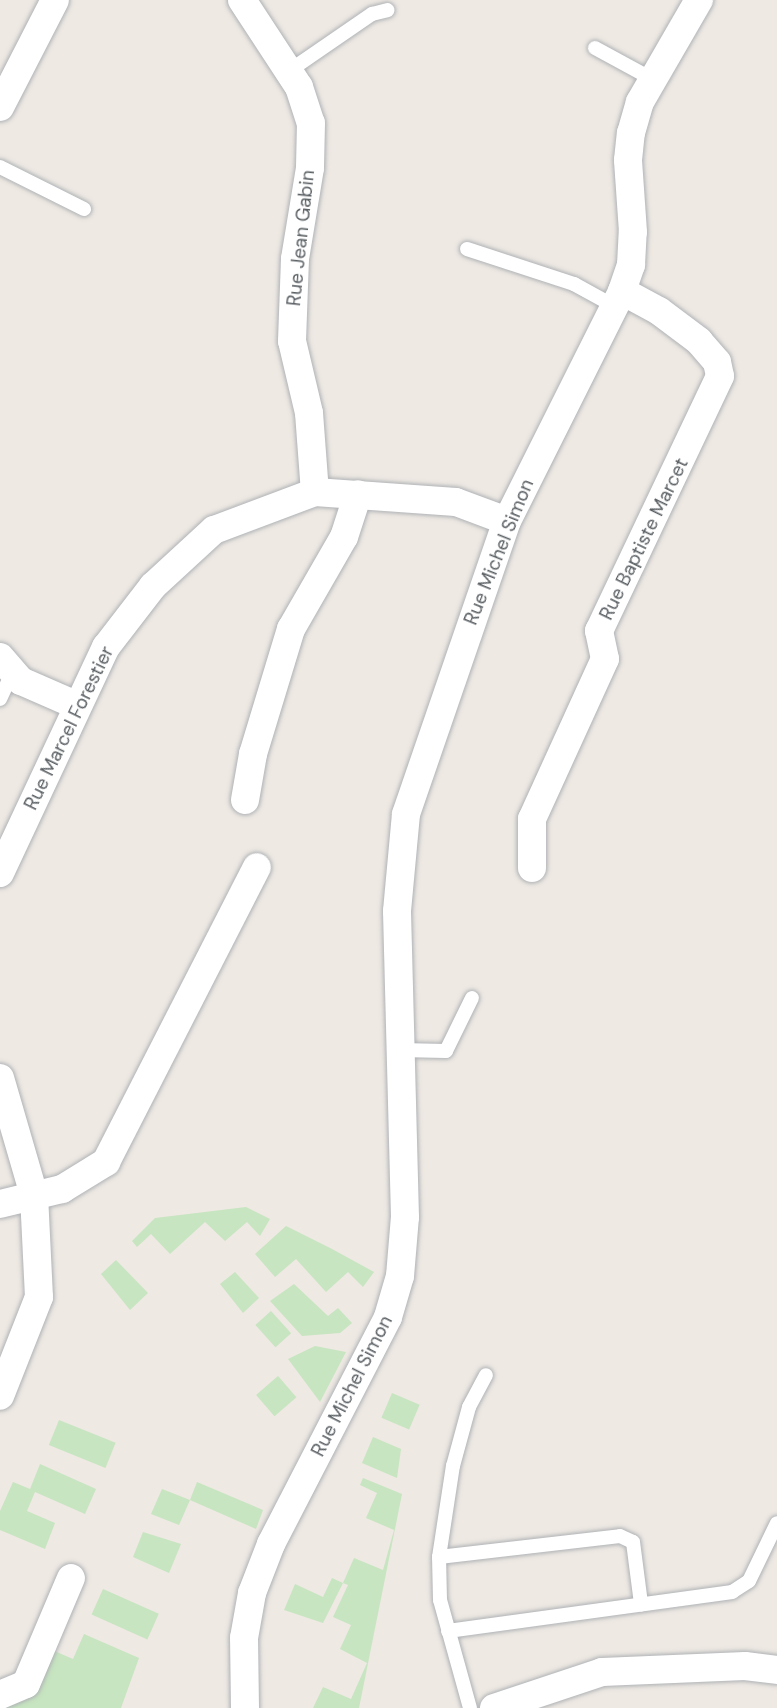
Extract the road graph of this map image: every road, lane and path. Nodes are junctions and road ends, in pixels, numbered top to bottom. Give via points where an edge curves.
1 (55, 0) edge
2 (242, 0) edge
3 (699, 0) edge
4 (388, 10) dead end
5 (595, 48) dead end
6 (289, 71) junction
7 (652, 79) junction
8 (0, 107) edge
9 (0, 167) edge
10 (84, 209) dead end
11 (467, 249) dead end
12 (618, 298) junction
13 (315, 492) junction
14 (358, 494) junction
15 (507, 521) junction
16 (6, 664) edge
17 (0, 699) edge
18 (76, 705) junction
19 (245, 800) dead end
20 (6, 844) edge
21 (257, 867) dead end
22 (532, 869) dead end
23 (0, 873) edge
24 (472, 998) dead end
25 (400, 1050) junction
26 (0, 1078) edge
27 (34, 1195) junction
28 (0, 1204) edge
29 (486, 1375) dead end
30 (0, 1396) edge
31 (777, 1523) edge
32 (439, 1557) junction
33 (71, 1578) dead end
34 (641, 1604) junction
35 (447, 1631) junction
36 (776, 1666) edge
37 (0, 1695) edge
38 (246, 1708) edge
39 (470, 1708) edge
40 (494, 1708) edge

1 - 8 street
2 - 6 street, Rue Jean Gabin
3 - 7 street, Rue Michel Simon
4 - 6 lane via 372,13
5 - 7 lane
6 - 13 street, Rue Jean Gabin via 311,123 310,168 295,259 292,341 309,413
7 - 12 street, Rue Michel Simon via 631,133 631,265
9 - 10 lane
11 - 12 lane
12 - 15 street, Rue Michel Simon
12 - 22 street, Rue Baptiste Marcet via 699,341 717,362 720,376 599,631 605,659 532,819
13 - 14 street, Rue Marcel Forestier
13 - 18 street, Rue Marcel Forestier via 214,530 153,586 106,647
14 - 15 street, Rue Marcel Forestier via 456,502
14 - 19 street via 344,537 291,629 253,754
15 - 25 street, Rue Michel Simon via 406,814 397,911
16 - 17 lane
16 - 18 street via 21,681
18 - 20 street, Rue Marcel Forestier
20 - 23 street, Rue Marcel Forestier
21 - 27 street via 106,1161 62,1189
24 - 25 lane via 446,1051
25 - 38 street, Rue Michel Simon via 405,1217 400,1276 388,1317 271,1544 252,1593 244,1638
26 - 27 street
27 - 28 street
27 - 30 street via 39,1297
29 - 32 lane via 469,1407 453,1466
31 - 34 lane via 749,1581 732,1592
32 - 34 lane via 620,1536 633,1542
32 - 35 lane via 440,1600
33 - 37 street via 26,1684
34 - 35 lane
35 - 39 lane
36 - 40 street via 602,1671

